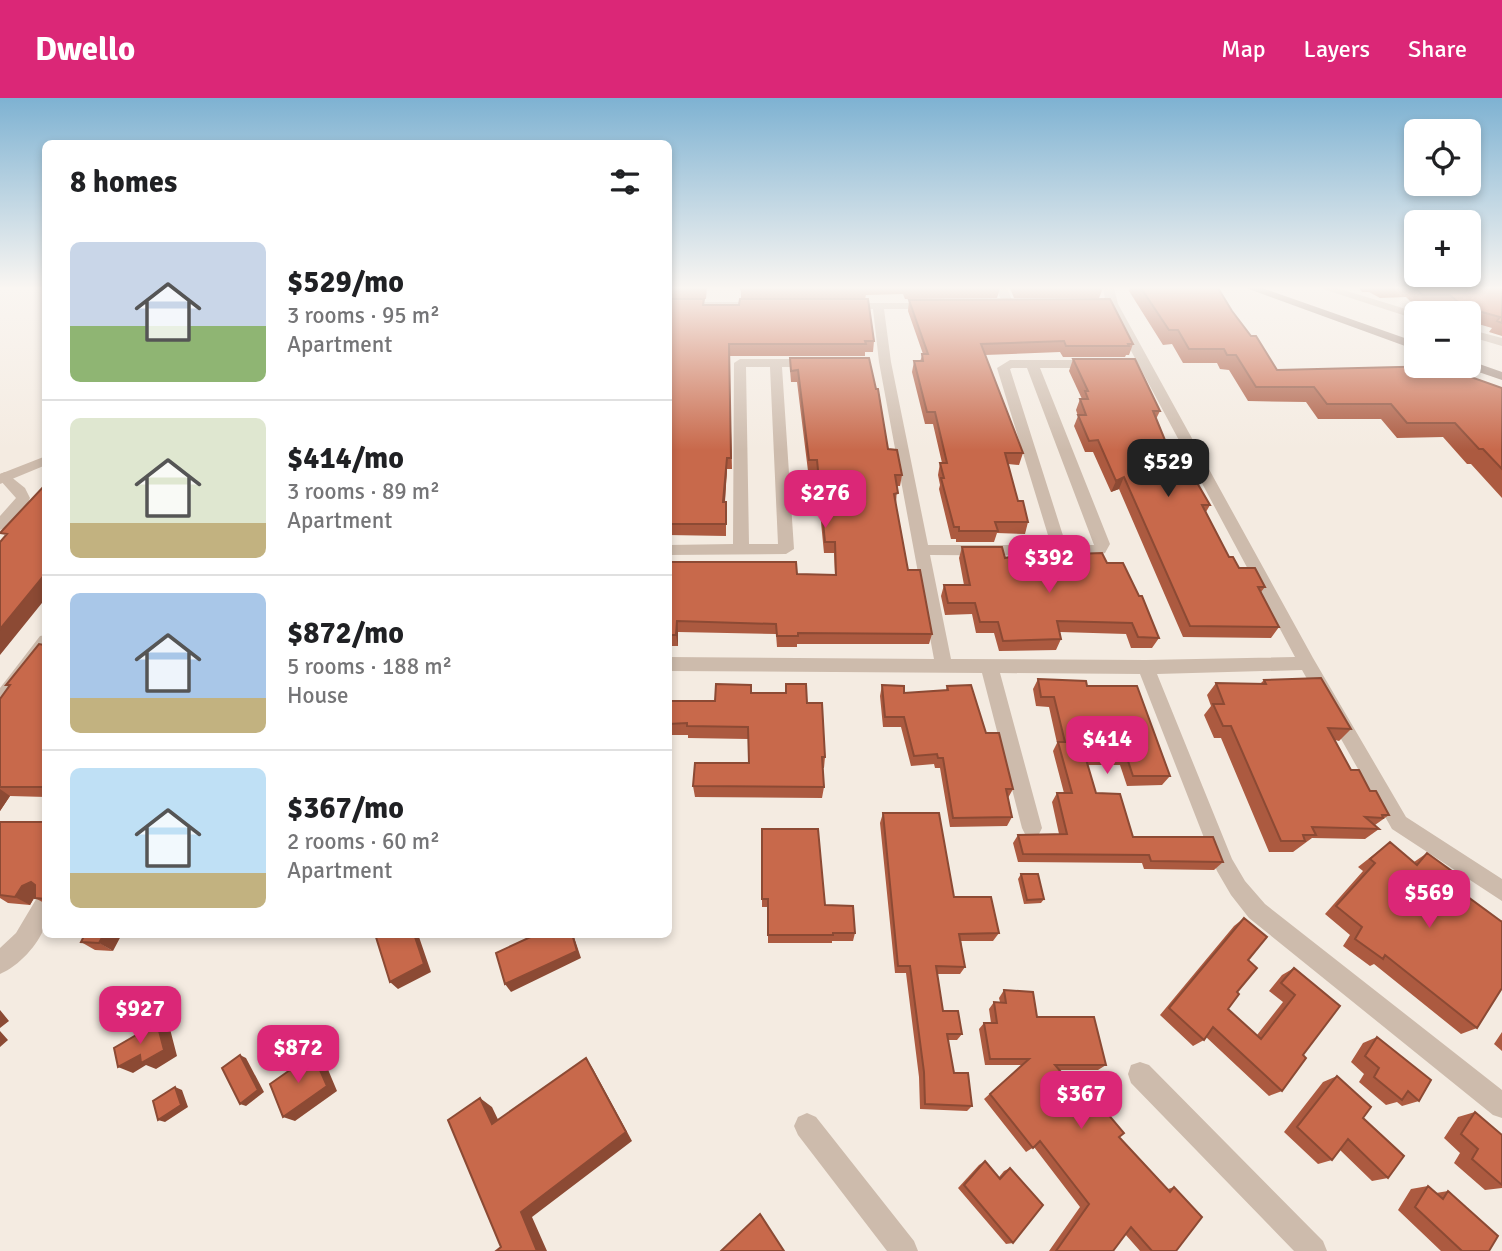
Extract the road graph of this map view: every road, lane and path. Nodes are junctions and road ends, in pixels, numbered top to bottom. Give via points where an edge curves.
1 (878, 342) edge
2 (1128, 342) edge
3 (776, 363) junction
4 (830, 363) edge
5 (1032, 364) junction
6 (1108, 364) edge
7 (1481, 369) edge
8 (1502, 376) edge
9 (42, 462) edge
10 (2, 478) edge
11 (0, 525) edge
12 (672, 550) edge
13 (741, 550) junction
14 (1060, 550) junction
15 (921, 551) junction
16 (42, 646) edge
17 (1307, 663) junction
18 (672, 664) edge
19 (944, 665) junction
20 (989, 666) junction
21 (1146, 667) junction
22 (0, 701) edge
23 (1032, 828) dead end
24 (1502, 891) edge
25 (42, 910) edge
26 (0, 963) edge
27 (1140, 1074) dead end
28 (1502, 1106) edge
29 (807, 1126) dead end
30 (904, 1251) edge
31 (1313, 1251) edge

1 - 15 street via 878,362
2 - 17 street
3 - 4 street
3 - 13 street via 740,363
3 - 13 street via 786,549
5 - 6 street
5 - 14 street via 1003,368
5 - 14 street via 1102,544 1093,551
7 - 8 main road
9 - 10 street
10 - 11 street via 23,498
12 - 13 street
14 - 15 street
15 - 19 street
16 - 22 street
17 - 21 street
17 - 24 street via 1399,823
18 - 19 street
19 - 20 street
20 - 21 street
20 - 23 street
21 - 28 street via 1224,864 1238,888 1257,911
25 - 26 street via 24,941
27 - 31 street
29 - 30 street

